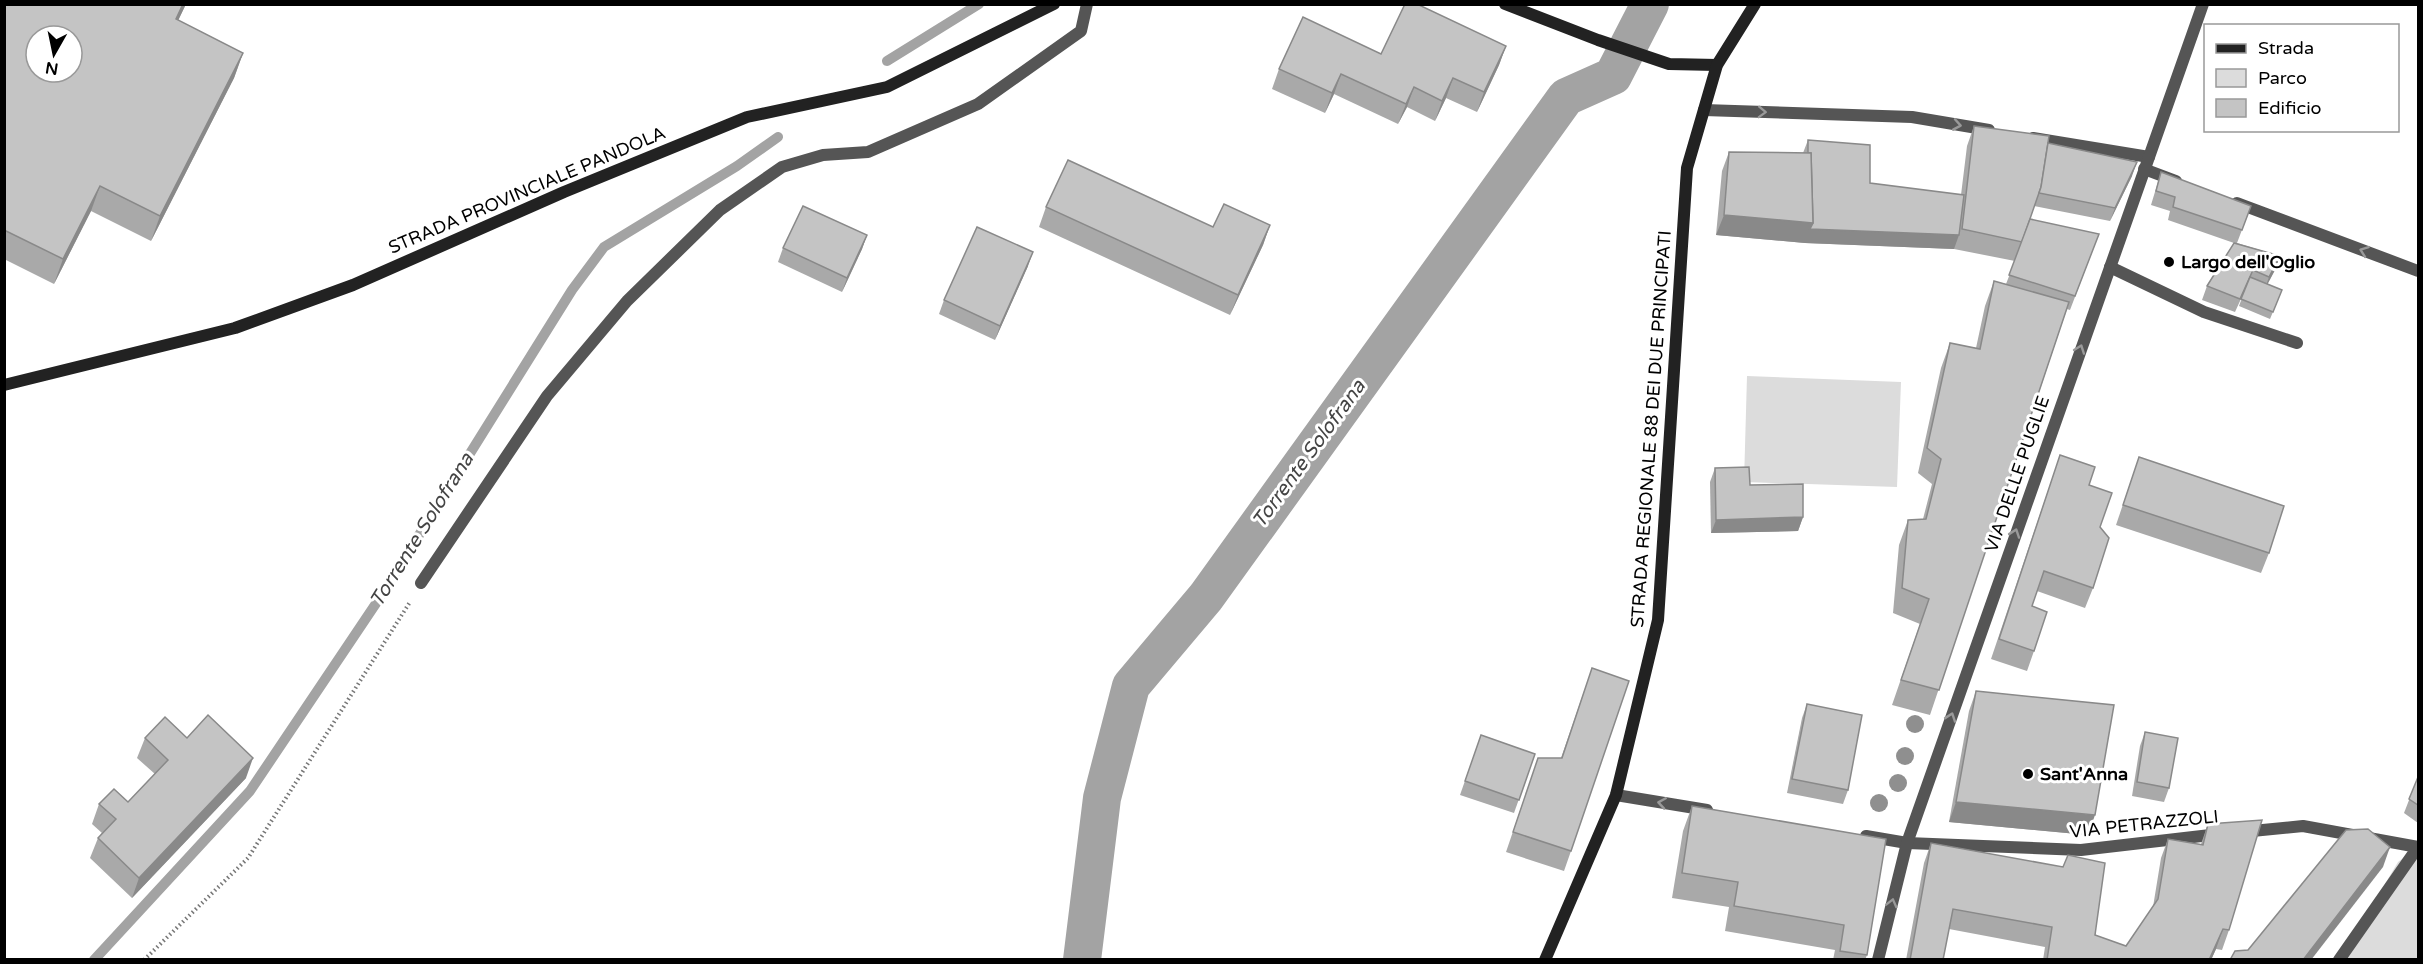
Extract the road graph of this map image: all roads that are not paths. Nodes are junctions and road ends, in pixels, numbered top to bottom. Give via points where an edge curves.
1 (1054, 4) edge
2 (1087, 4) edge
3 (1505, 4) edge
4 (1755, 4) edge
5 (2203, 4) edge
6 (1717, 65) junction
7 (1704, 111) junction
8 (2146, 163) junction
9 (2188, 185) edge
10 (2221, 198) edge
11 (2110, 267) junction
12 (2418, 271) edge
13 (2297, 343) dead end
14 (4, 386) edge
15 (421, 583) road end
16 (1616, 795) junction
17 (1721, 813) edge
18 (1849, 833) edge
19 (1907, 843) junction
20 (2418, 847) edge
21 (1545, 960) edge
22 (1878, 960) edge
23 (2339, 960) edge

1 - 14 street, STRADA PROVINCIALE PANDOLA via 887,87 747,117 353,285 235,328
2 - 15 street via 1081,31 978,104 868,152 823,155 782,167 720,210 627,301 547,396
3 - 6 street via 1670,64
4 - 6 street, STRADA REGIONALE 88 DEI DUE PRINCIPATI
5 - 8 street, VIA DELLE PUGLIE
6 - 7 street, STRADA REGIONALE 88 DEI DUE PRINCIPATI
7 -> 8 street via 1912,117
7 - 16 street, STRADA REGIONALE 88 DEI DUE PRINCIPATI via 1687,168 1658,620
8 - 9 street
8 - 11 street, VIA DELLE PUGLIE
12 -> 10 street
11 - 13 street via 2204,312
19 -> 11 street, VIA DELLE PUGLIE
17 -> 16 street
16 - 21 street, STRADA REGIONALE 88 DEI DUE PRINCIPATI
18 - 19 street, VIA PETRAZZOLI
19 - 20 street, VIA PETRAZZOLI via 2080,850 2303,826
22 -> 19 street, VIA DELLE PUGLIE
20 - 23 street

